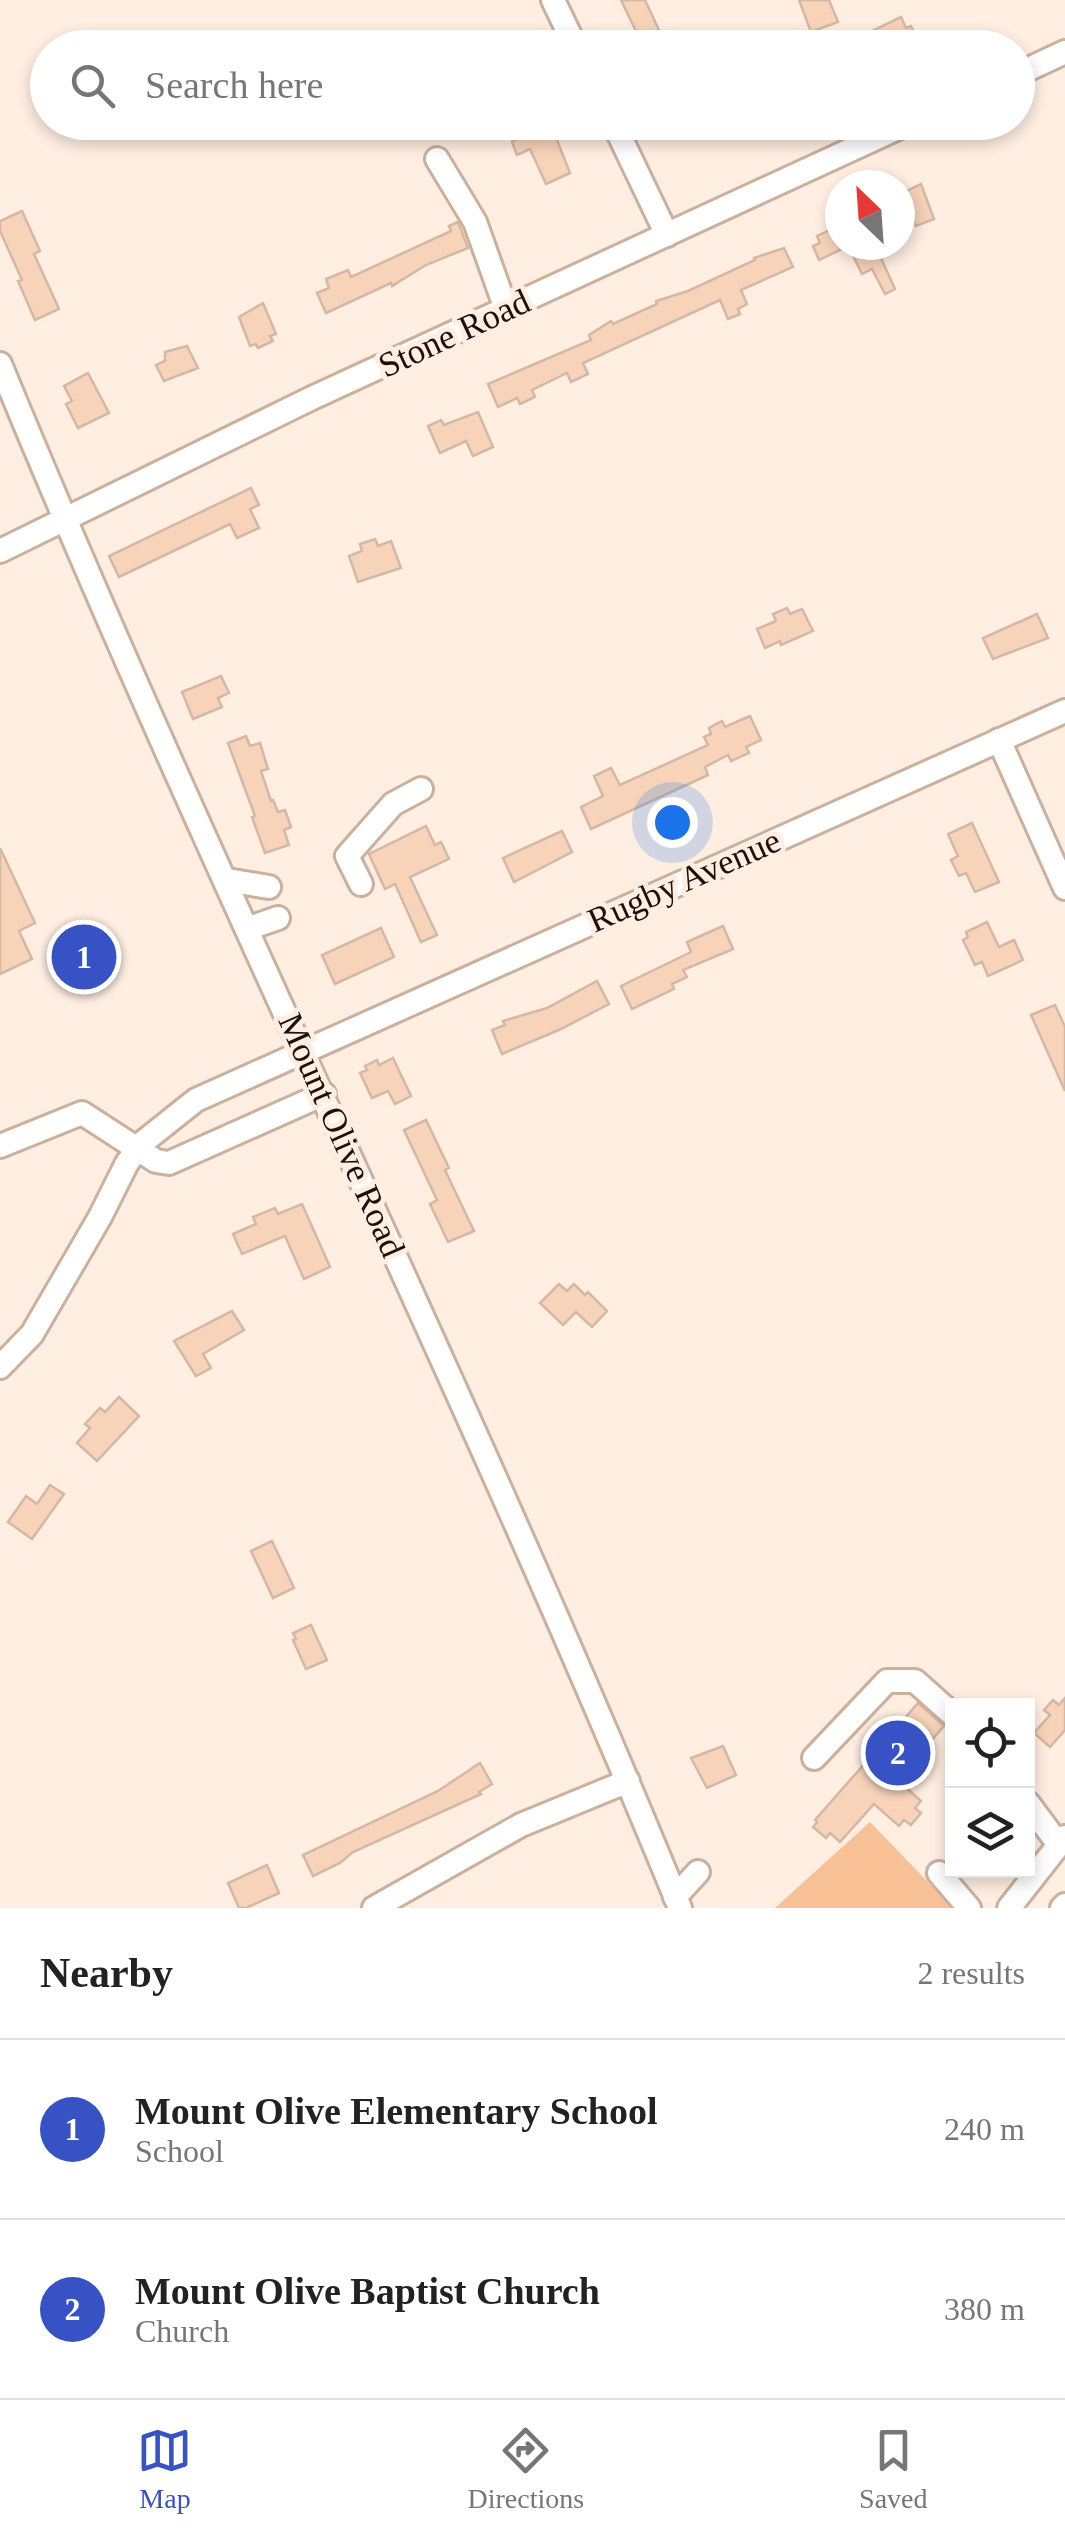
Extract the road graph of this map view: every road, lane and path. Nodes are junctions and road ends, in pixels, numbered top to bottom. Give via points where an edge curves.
1 (553, 0) edge
2 (567, 30) edge
3 (1065, 52) edge
4 (1035, 66) edge
5 (622, 140) edge
6 (872, 140) edge
7 (437, 159) dead end
8 (667, 235) junction
9 (506, 309) junction
10 (0, 364) edge
11 (64, 520) junction
12 (0, 551) edge
13 (1065, 710) edge
14 (999, 740) junction
15 (421, 789) dead end
16 (227, 880) junction
17 (361, 884) dead end
18 (269, 887) dead end
19 (1065, 888) edge
20 (278, 918) dead end
21 (249, 928) junction
22 (304, 1050) junction
23 (324, 1094) junction
24 (0, 1146) edge
25 (138, 1149) junction
26 (0, 1367) edge
27 (945, 1708) edge
28 (814, 1758) dead end
29 (628, 1781) junction
30 (1035, 1811) edge
31 (1062, 1841) edge
32 (698, 1872) dead end
33 (939, 1873) dead end
34 (678, 1902) edge
35 (374, 1908) edge
36 (970, 1908) edge
37 (1008, 1908) edge

1 - 2 street
3 - 4 street
5 - 8 street
6 - 8 street, Stone Road
7 - 9 street via 476,222
8 - 9 street, Stone Road
9 - 11 street, Stone Road
10 - 11 street, Mount Olive Road
11 - 12 street, Stone Road
11 - 16 street, Mount Olive Road
13 - 14 street, Rugby Avenue
14 - 19 street
14 - 22 street, Rugby Avenue
15 - 17 street via 393,804 347,856
16 - 18 street
16 - 21 street, Mount Olive Road
20 - 21 street
21 - 22 street, Mount Olive Road
22 - 23 street, Mount Olive Road
22 - 25 street, Rugby Avenue via 196,1100
23 - 25 street via 169,1164
23 - 29 street, Mount Olive Road
24 - 25 street via 82,1113
25 - 26 street, Rugby Avenue via 32,1334
27 - 28 street via 916,1681 887,1681
29 - 34 street, Mount Olive Road
29 - 35 street via 521,1825
30 - 31 street
31 - 37 street
32 - 34 street
33 - 36 street

